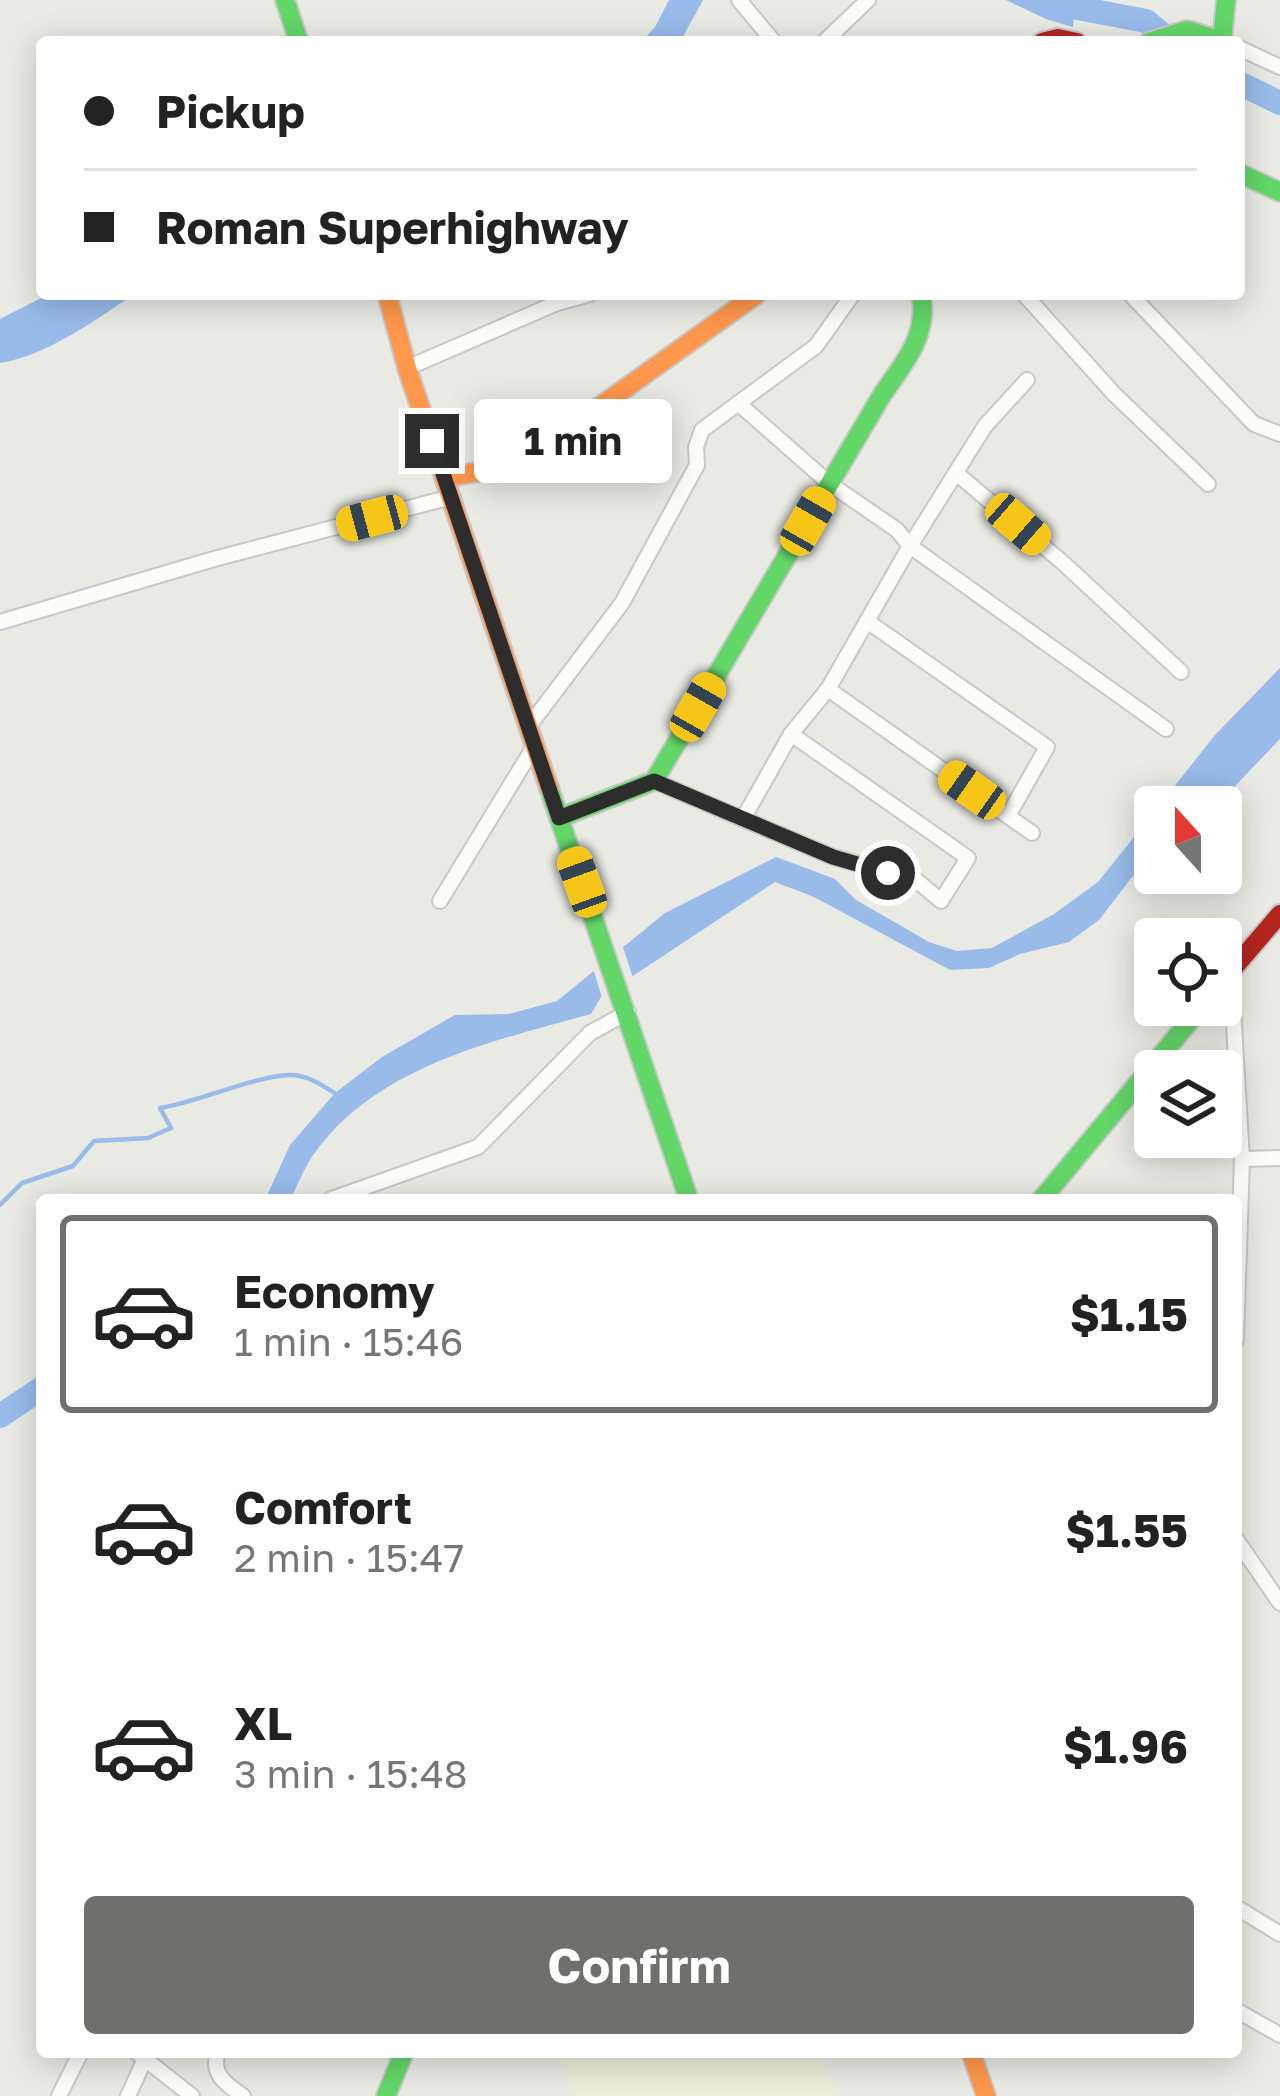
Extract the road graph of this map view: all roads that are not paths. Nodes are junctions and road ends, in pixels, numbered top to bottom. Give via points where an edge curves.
1 (284, 0) edge
2 (739, 0) edge
3 (868, 0) edge
4 (1226, 0) edge
5 (297, 36) edge
6 (768, 36) edge
7 (830, 36) edge
8 (1168, 36) edge
9 (1207, 36) edge
10 (1224, 36) edge
11 (1245, 51) edge
12 (1280, 67) edge
13 (1245, 176) edge
14 (1280, 192) edge
15 (389, 300) edge
16 (568, 300) edge
17 (749, 300) edge
18 (849, 300) edge
19 (923, 300) edge
20 (1029, 300) edge
21 (1136, 300) edge
22 (407, 368) junction
23 (1027, 380) dead end
24 (738, 403) junction
25 (1280, 434) edge
26 (956, 473) junction
27 (830, 484) junction
28 (1208, 484) dead end
29 (448, 487) junction
30 (910, 546) junction
31 (867, 621) junction
32 (0, 622) edge
33 (1181, 673) dead end
34 (828, 688) junction
35 (1166, 729) dead end
36 (791, 734) junction
37 (532, 735) junction
38 (654, 781) junction
39 (1008, 815) junction
40 (559, 818) junction
41 (743, 819) junction
42 (1032, 833) dead end
43 (440, 901) dead end
44 (1280, 914) edge
45 (1242, 959) edge
46 (628, 1012) junction
47 (1186, 1026) edge
48 (1234, 1026) edge
49 (1280, 1158) edge
50 (1242, 1159) junction
51 (346, 1194) edge
52 (687, 1194) edge
53 (1046, 1194) edge
54 (1241, 1194) edge
55 (1242, 1548) edge
56 (1280, 1603) edge
57 (1242, 1911) edge
58 (1280, 1934) edge
59 (1242, 2013) edge
60 (1280, 2035) edge
61 (78, 2058) edge
62 (140, 2058) edge
63 (144, 2058) edge
64 (216, 2058) edge
65 (402, 2058) edge
66 (973, 2058) edge
67 (219, 2089) edge
68 (59, 2096) edge
69 (128, 2096) edge
70 (192, 2096) edge
71 (243, 2096) edge
72 (386, 2096) edge
73 (986, 2096) edge

1 - 5 main road
2 - 6 street
3 - 7 street
4 - 10 main road
8 - 9 main road via 1187,30
11 - 12 street
13 - 14 main road
15 - 22 main road
16 - 22 street
17 - 29 main road via 595,410 546,459
18 - 24 street via 816,346
19 - 27 main road via 922,335
20 - 28 street
21 - 25 street via 1254,424
22 - 29 main road
23 - 26 street
24 - 27 street
24 - 37 street via 702,430 697,465 622,604
26 - 30 street
26 - 33 street
27 - 30 street
27 - 38 main road
29 - 32 street
29 - 37 main road
30 - 31 street
30 - 35 street
31 - 34 street
31 - 39 street via 1047,747
34 - 36 street
34 - 39 street
36 - 41 street
36 - 41 street via 968,859 940,901 915,879 833,857
37 - 40 main road
37 - 43 street
38 - 40 main road
38 - 41 street
39 - 42 street
40 - 46 main road
44 - 45 main road
46 - 51 street via 590,1033 478,1147
46 - 52 main road
47 - 53 main road
48 - 50 street
49 - 50 street
50 - 54 street
55 - 56 street
57 - 58 street
59 - 60 street
61 - 68 street
62 - 69 street
63 - 70 street
64 - 67 street
65 - 72 main road
66 - 73 main road
67 - 71 street

